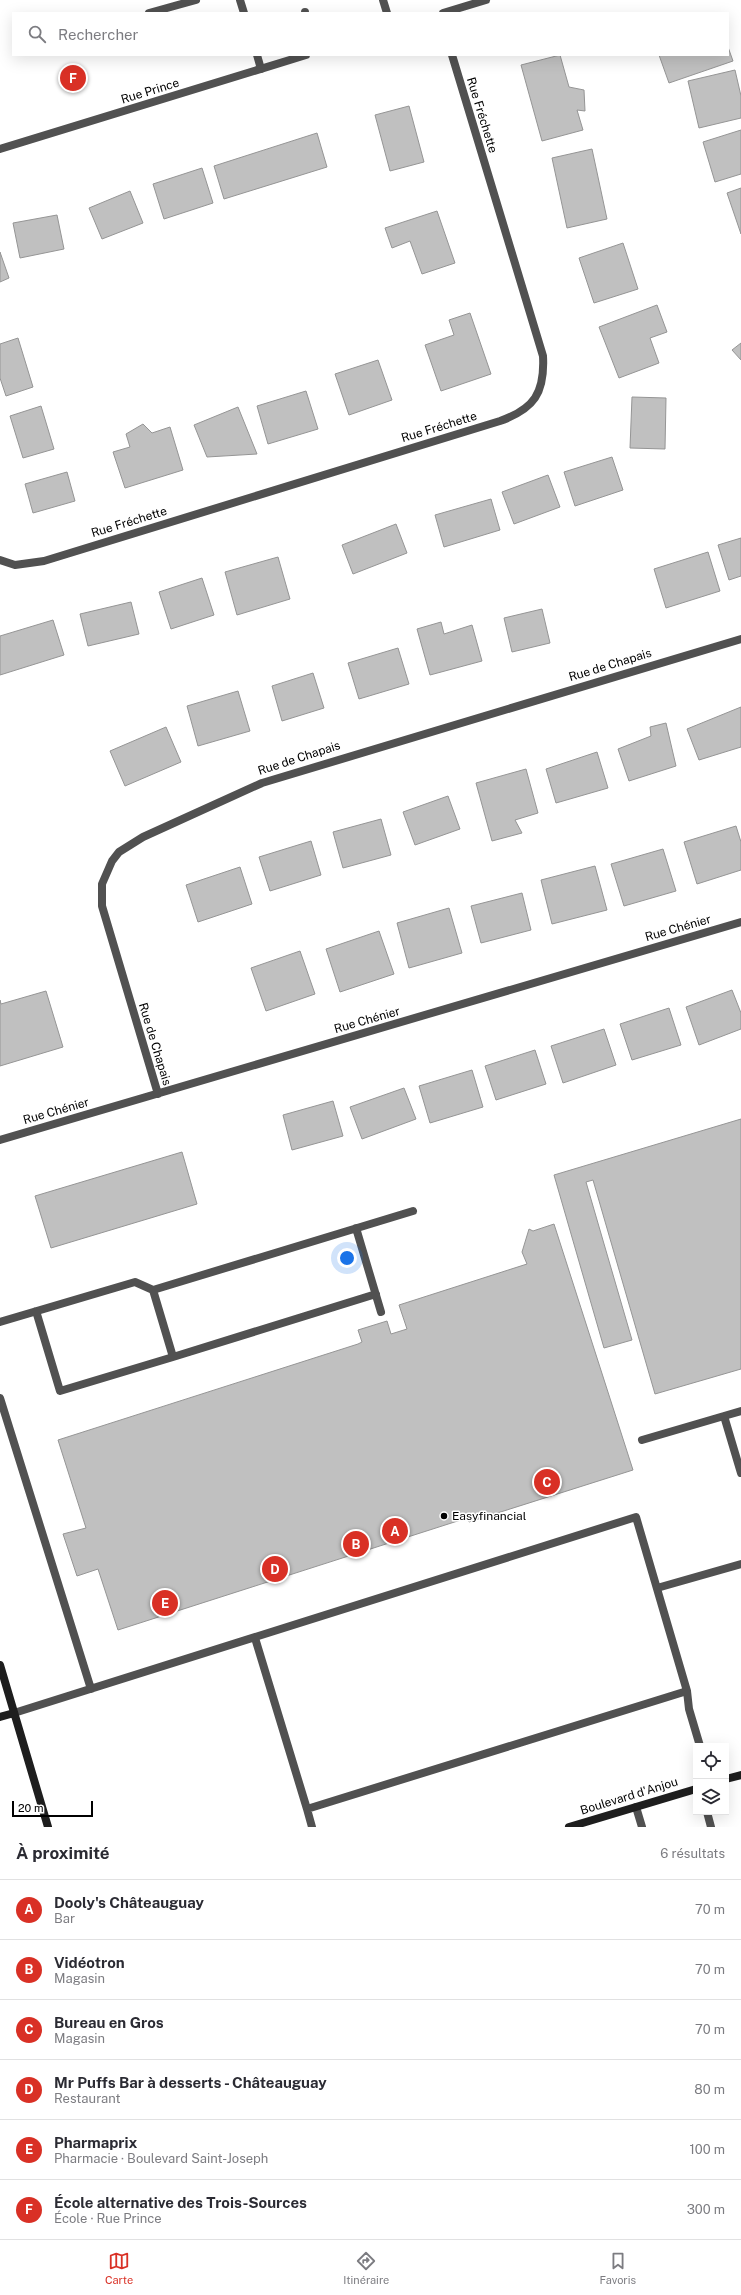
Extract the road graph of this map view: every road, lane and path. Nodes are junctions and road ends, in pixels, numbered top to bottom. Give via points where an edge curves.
1 (196, 0) edge
2 (240, 0) edge
3 (383, 0) edge
4 (486, 0) edge
5 (153, 12) edge
6 (244, 12) edge
7 (387, 12) edge
8 (446, 12) edge
9 (257, 56) edge
10 (303, 56) edge
11 (452, 56) edge
12 (261, 69) junction
13 (0, 149) edge
14 (0, 560) edge
15 (741, 639) edge
16 (741, 922) edge
17 (158, 1094) junction
18 (0, 1140) edge
19 (413, 1211) dead end
20 (356, 1228) junction
21 (153, 1290) junction
22 (376, 1294) junction
23 (36, 1311) junction
24 (381, 1312) dead end
25 (0, 1322) edge
26 (173, 1357) junction
27 (0, 1398) edge
28 (741, 1410) edge
29 (724, 1416) junction
30 (642, 1440) dead end
31 (741, 1473) edge
32 (741, 1564) edge
33 (657, 1588) junction
34 (255, 1638) junction
35 (0, 1665) edge
36 (91, 1689) junction
37 (687, 1691) junction
38 (14, 1713) junction
39 (0, 1717) edge
40 (699, 1743) edge
41 (741, 1775) edge
42 (729, 1779) edge
43 (693, 1789) edge
44 (636, 1807) junction
45 (307, 1809) junction
46 (708, 1815) edge
47 (580, 1825) edge
48 (48, 1827) edge
49 (312, 1827) edge
50 (569, 1827) edge
51 (642, 1827) edge
52 (711, 1827) edge

1 - 5 street
2 - 6 street
3 - 7 street
4 - 8 street
9 - 12 street
10 - 12 street, Rue Prince
11 - 14 street, Rue Fréchette via 543,356 542,383 533,403 500,421 44,561 15,565
12 - 13 street, Rue Prince
15 - 17 street, Rue de Chapais via 280,776 143,837 119,852 102,884 102,906
16 - 17 street, Rue Chénier
17 - 18 street, Rue Chénier
19 - 20 street
20 - 21 street
20 - 22 street
21 - 23 street via 135,1282
21 - 26 street
22 - 24 street
22 - 26 street
23 - 25 street
23 - 26 street via 60,1391
27 - 36 street
28 - 29 street
29 - 30 street
29 - 31 street
32 - 33 street
33 - 34 street via 636,1517
33 - 37 street
34 - 36 street
34 - 45 street
35 - 38 street
36 - 38 street
37 - 40 street via 689,1710
37 - 45 street
38 - 39 street
38 - 48 street
41 - 42 street
43 - 44 street, Boulevard d'Anjou
44 - 47 street, Boulevard d'Anjou
44 - 51 street
45 - 49 street
46 - 52 street
47 - 50 street, Boulevard d'Anjou

